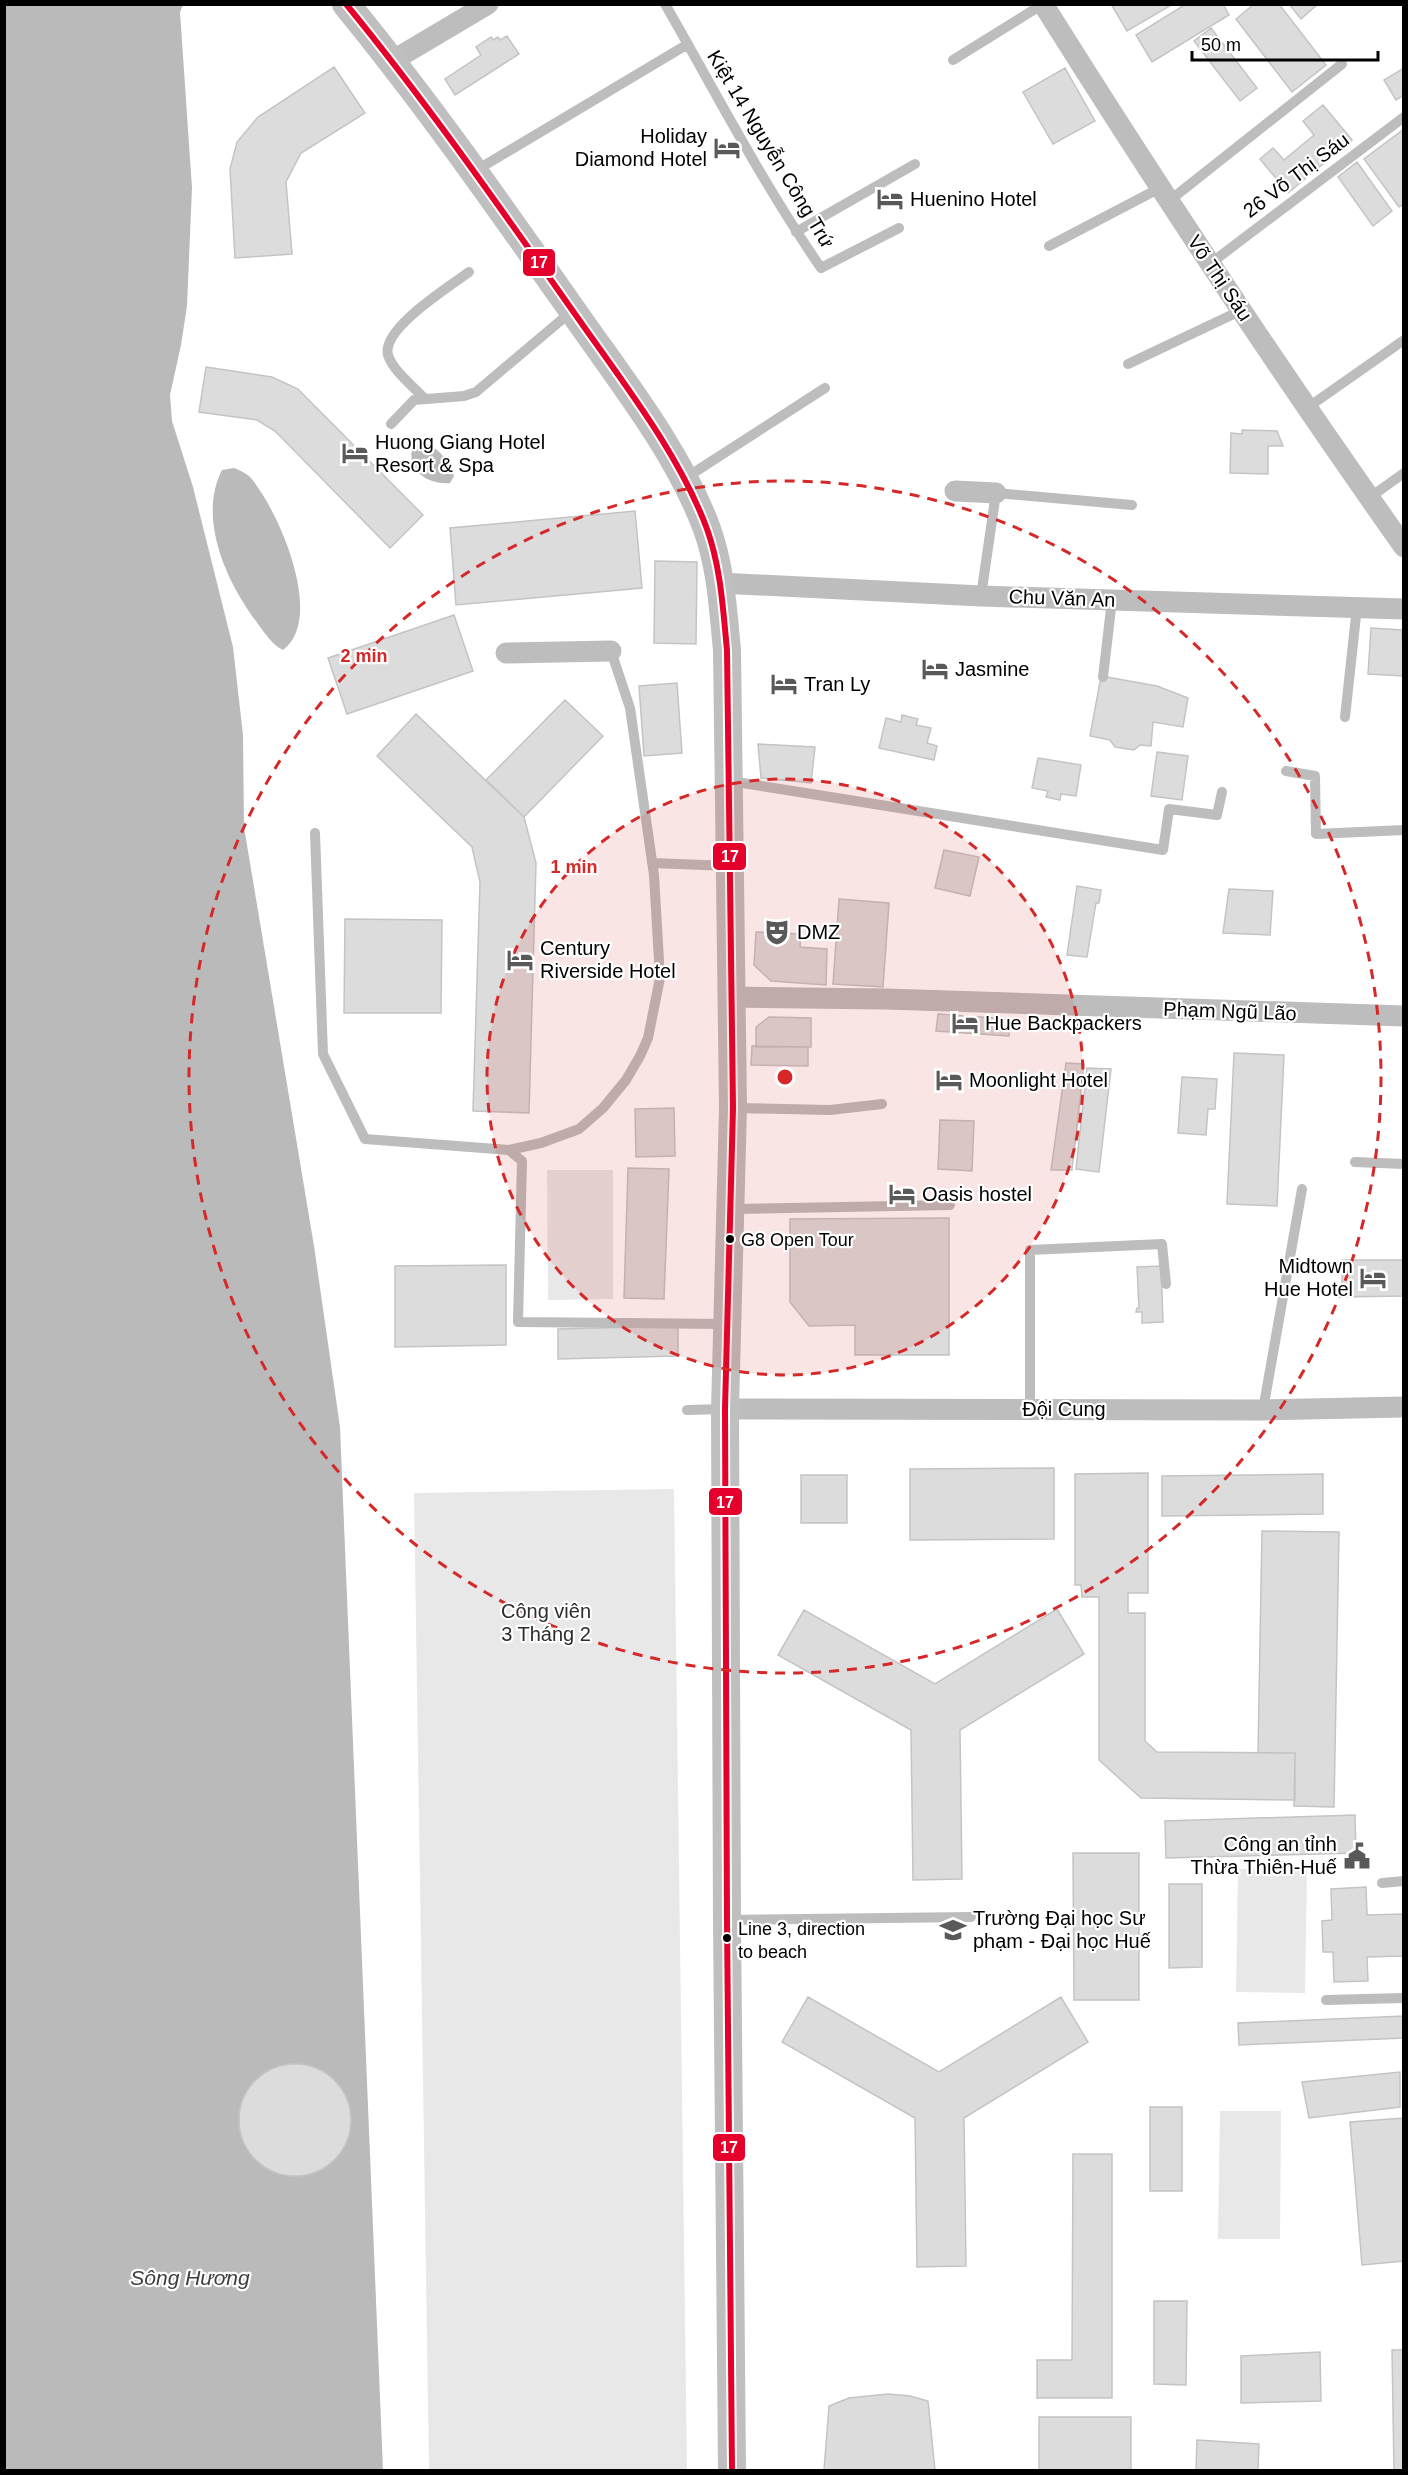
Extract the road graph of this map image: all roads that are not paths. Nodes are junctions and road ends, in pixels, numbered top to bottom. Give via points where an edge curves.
1 (346, 4) edge
2 (488, 4) edge
3 (665, 4) edge
4 (1043, 4) edge
5 (688, 44) junction
6 (953, 60) dead end
7 (392, 61) junction
8 (1342, 64) dead end
9 (1404, 117) edge
10 (915, 164) dead end
11 (475, 171) junction
12 (1165, 195) junction
13 (899, 228) dead end
14 (796, 232) junction
15 (1049, 246) dead end
16 (1211, 263) junction
17 (469, 272) dead end
18 (1242, 310) junction
19 (573, 311) junction
20 (1404, 340) edge
21 (1128, 364) dead end
22 (825, 388) dead end
23 (424, 398) junction
24 (1307, 408) junction
25 (391, 424) dead end
26 (1404, 473) edge
27 (684, 479) junction
28 (955, 491) dead end
29 (996, 493) junction
30 (1369, 498) junction
31 (1132, 505) dead end
32 (1404, 548) edge
33 (720, 583) junction
34 (981, 596) junction
35 (1112, 600) junction
36 (1357, 607) junction
37 (1404, 609) edge
38 (611, 651) joint
39 (507, 653) dead end
40 (1102, 677) dead end
41 (1345, 717) dead end
42 (1286, 771) dead end
43 (729, 781) junction
44 (1222, 792) dead end
45 (1404, 830) edge
46 (315, 833) dead end
47 (652, 863) junction
48 (729, 866) junction
49 (732, 997) junction
50 (1404, 1016) edge
51 (882, 1104) dead end
52 (733, 1108) junction
53 (509, 1150) junction
54 (1355, 1162) dead end
55 (1404, 1164) edge
56 (1302, 1189) dead end
57 (950, 1205) dead end
58 (732, 1209) junction
59 (1166, 1284) dead end
60 (727, 1324) junction
61 (1404, 1407) edge
62 (1030, 1409) junction
63 (687, 1410) dead end
64 (725, 1410) junction
65 (1263, 1410) junction
66 (1404, 1881) edge
67 (1382, 1883) dead end
68 (971, 1917) dead end
69 (726, 1920) junction
70 (1404, 1998) edge
71 (1326, 2000) dead end
72 (732, 2470) edge

1 - 7 main road
2 - 7 street
3 - 5 lane, Kiệt 14 Nguyễn Công Trứ
4 - 6 lane
4 - 12 street, Võ Thị Sáu
5 - 11 lane
5 - 14 lane, Kiệt 14 Nguyễn Công Trứ
7 - 11 main road
8 - 12 lane
9 - 16 lane, 26 Võ Thị Sáu
10 - 14 lane
11 - 19 main road
12 - 15 lane
12 - 16 street, Võ Thị Sáu
13 - 14 lane, Kiệt 14 Nguyễn Công Trứ via 821,268
16 - 18 street, Võ Thị Sáu
17 - 23 lane via 398,327 389,340 389,358
18 - 21 lane
18 - 24 street, Võ Thị Sáu
19 - 23 lane via 472,395
19 - 27 main road
20 - 24 lane
22 - 27 lane
23 - 25 lane via 411,402
24 - 30 street, Võ Thị Sáu
26 - 30 lane
27 - 33 main road via 707,530
28 - 29 street
29 - 31 lane
29 - 34 lane
30 - 32 street, Võ Thị Sáu
33 - 34 street, Chu Văn An
33 - 43 main road via 727,650
34 - 35 street, Chu Văn An
35 - 36 street, Chu Văn An
35 - 40 lane
36 - 37 street, Chu Văn An
36 - 41 lane
38 - 39 street
38 - 47 lane via 630,708
42 - 45 lane via 1315,776 1316,834
43 - 44 lane via 1163,850 1169,809 1217,815
43 - 48 main road
46 - 53 lane via 323,1054 365,1139
47 - 48 lane
47 - 53 lane via 660,978 648,1038 640,1056 609,1101 579,1129
48 - 49 main road
49 - 50 street, Phạm Ngũ Lão
49 - 52 main road
51 - 52 lane via 830,1110
52 - 58 main road
53 - 60 lane via 522,1161 518,1322
54 - 55 lane
56 - 65 lane
57 - 58 lane
58 - 60 main road
59 - 62 lane via 1162,1244 1030,1250
60 - 64 main road
61 - 65 street, Đội Cung
62 - 64 street, Đội Cung
62 - 65 street, Đội Cung
63 - 64 lane
64 - 69 main road
66 - 67 lane
68 - 69 lane
69 - 72 main road
70 - 71 lane

